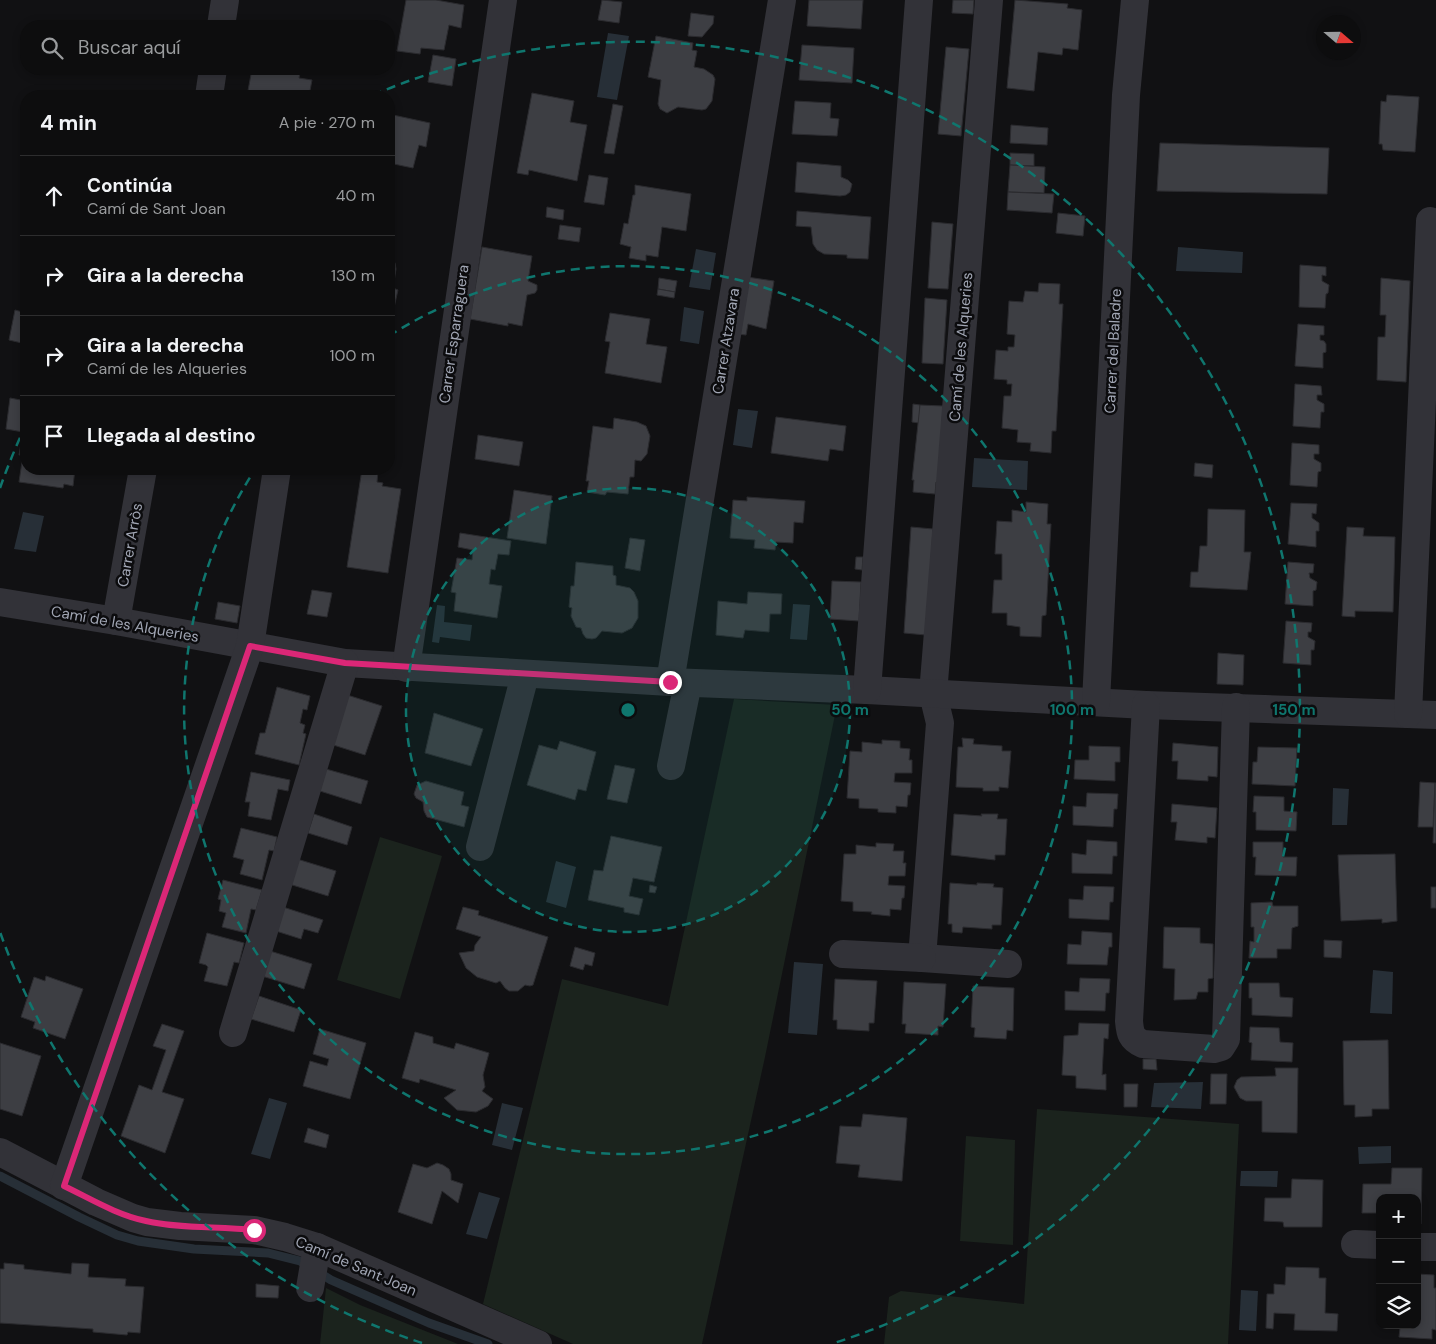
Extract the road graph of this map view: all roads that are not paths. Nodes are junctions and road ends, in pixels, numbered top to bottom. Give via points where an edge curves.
1 (226, 0) edge
2 (503, 0) edge
3 (782, 0) edge
4 (919, 0) edge
5 (989, 0) edge
6 (1135, 0) edge
7 (222, 20) edge
8 (212, 75) edge
9 (209, 90) edge
10 (1430, 221) dead end
11 (142, 475) edge
12 (276, 475) edge
13 (0, 602) edge
14 (116, 621) junction
15 (250, 646) junction
16 (345, 663) junction
17 (406, 668) junction
18 (525, 675) junction
19 (679, 682) junction
20 (867, 690) junction
21 (933, 694) junction
22 (1096, 702) junction
23 (1146, 704) junction
24 (1236, 707) junction
25 (1408, 714) junction
26 (1436, 715) edge
27 (671, 766) dead end
28 (480, 847) dead end
29 (843, 954) dead end
30 (922, 958) junction
31 (1008, 964) dead end
32 (233, 1033) dead end
33 (0, 1152) edge
34 (64, 1186) junction
35 (1421, 1246) edge
36 (317, 1247) junction
37 (1436, 1247) edge
38 (310, 1288) dead end
39 (538, 1344) edge

1 - 7 street
2 - 17 street, Carrer Esparraguera
3 - 19 street, Carrer Atzavara
4 - 20 street
5 - 21 street, Camí de les Alqueries
6 - 22 street, Carrer del Baladre via 1126,95
8 - 9 street
10 - 25 street
11 - 14 street, Carrer Arròs
12 - 15 street
13 - 14 street, Camí de les Alqueries
14 - 15 street, Camí de les Alqueries
15 - 16 street, Camí de les Alqueries
15 - 34 street
16 - 17 street, Camí de les Alqueries
16 - 32 street
17 - 18 street, Camí de les Alqueries
18 - 19 street, Camí de les Alqueries
18 - 28 street
19 - 20 street, Camí de les Alqueries
19 - 27 street, Carrer Atzavara
20 - 21 street, Camí de les Alqueries
21 - 22 street, Camí de les Alqueries
21 - 30 street via 940,723
22 - 23 street, Camí de les Alqueries
23 - 24 street, Camí de les Alqueries
23 - 24 street via 1130,1033 1134,1040 1143,1044 1214,1049 1221,1047 1226,1039
24 - 25 street, Camí de les Alqueries
25 - 26 street, Camí de les Alqueries
29 - 30 street
30 - 31 street
33 - 34 street, Camí de Sant Joan
34 - 36 street, Camí de Sant Joan via 147,1222 254,1230
35 - 37 street
36 - 38 street
36 - 39 street, Camí de Sant Joan

